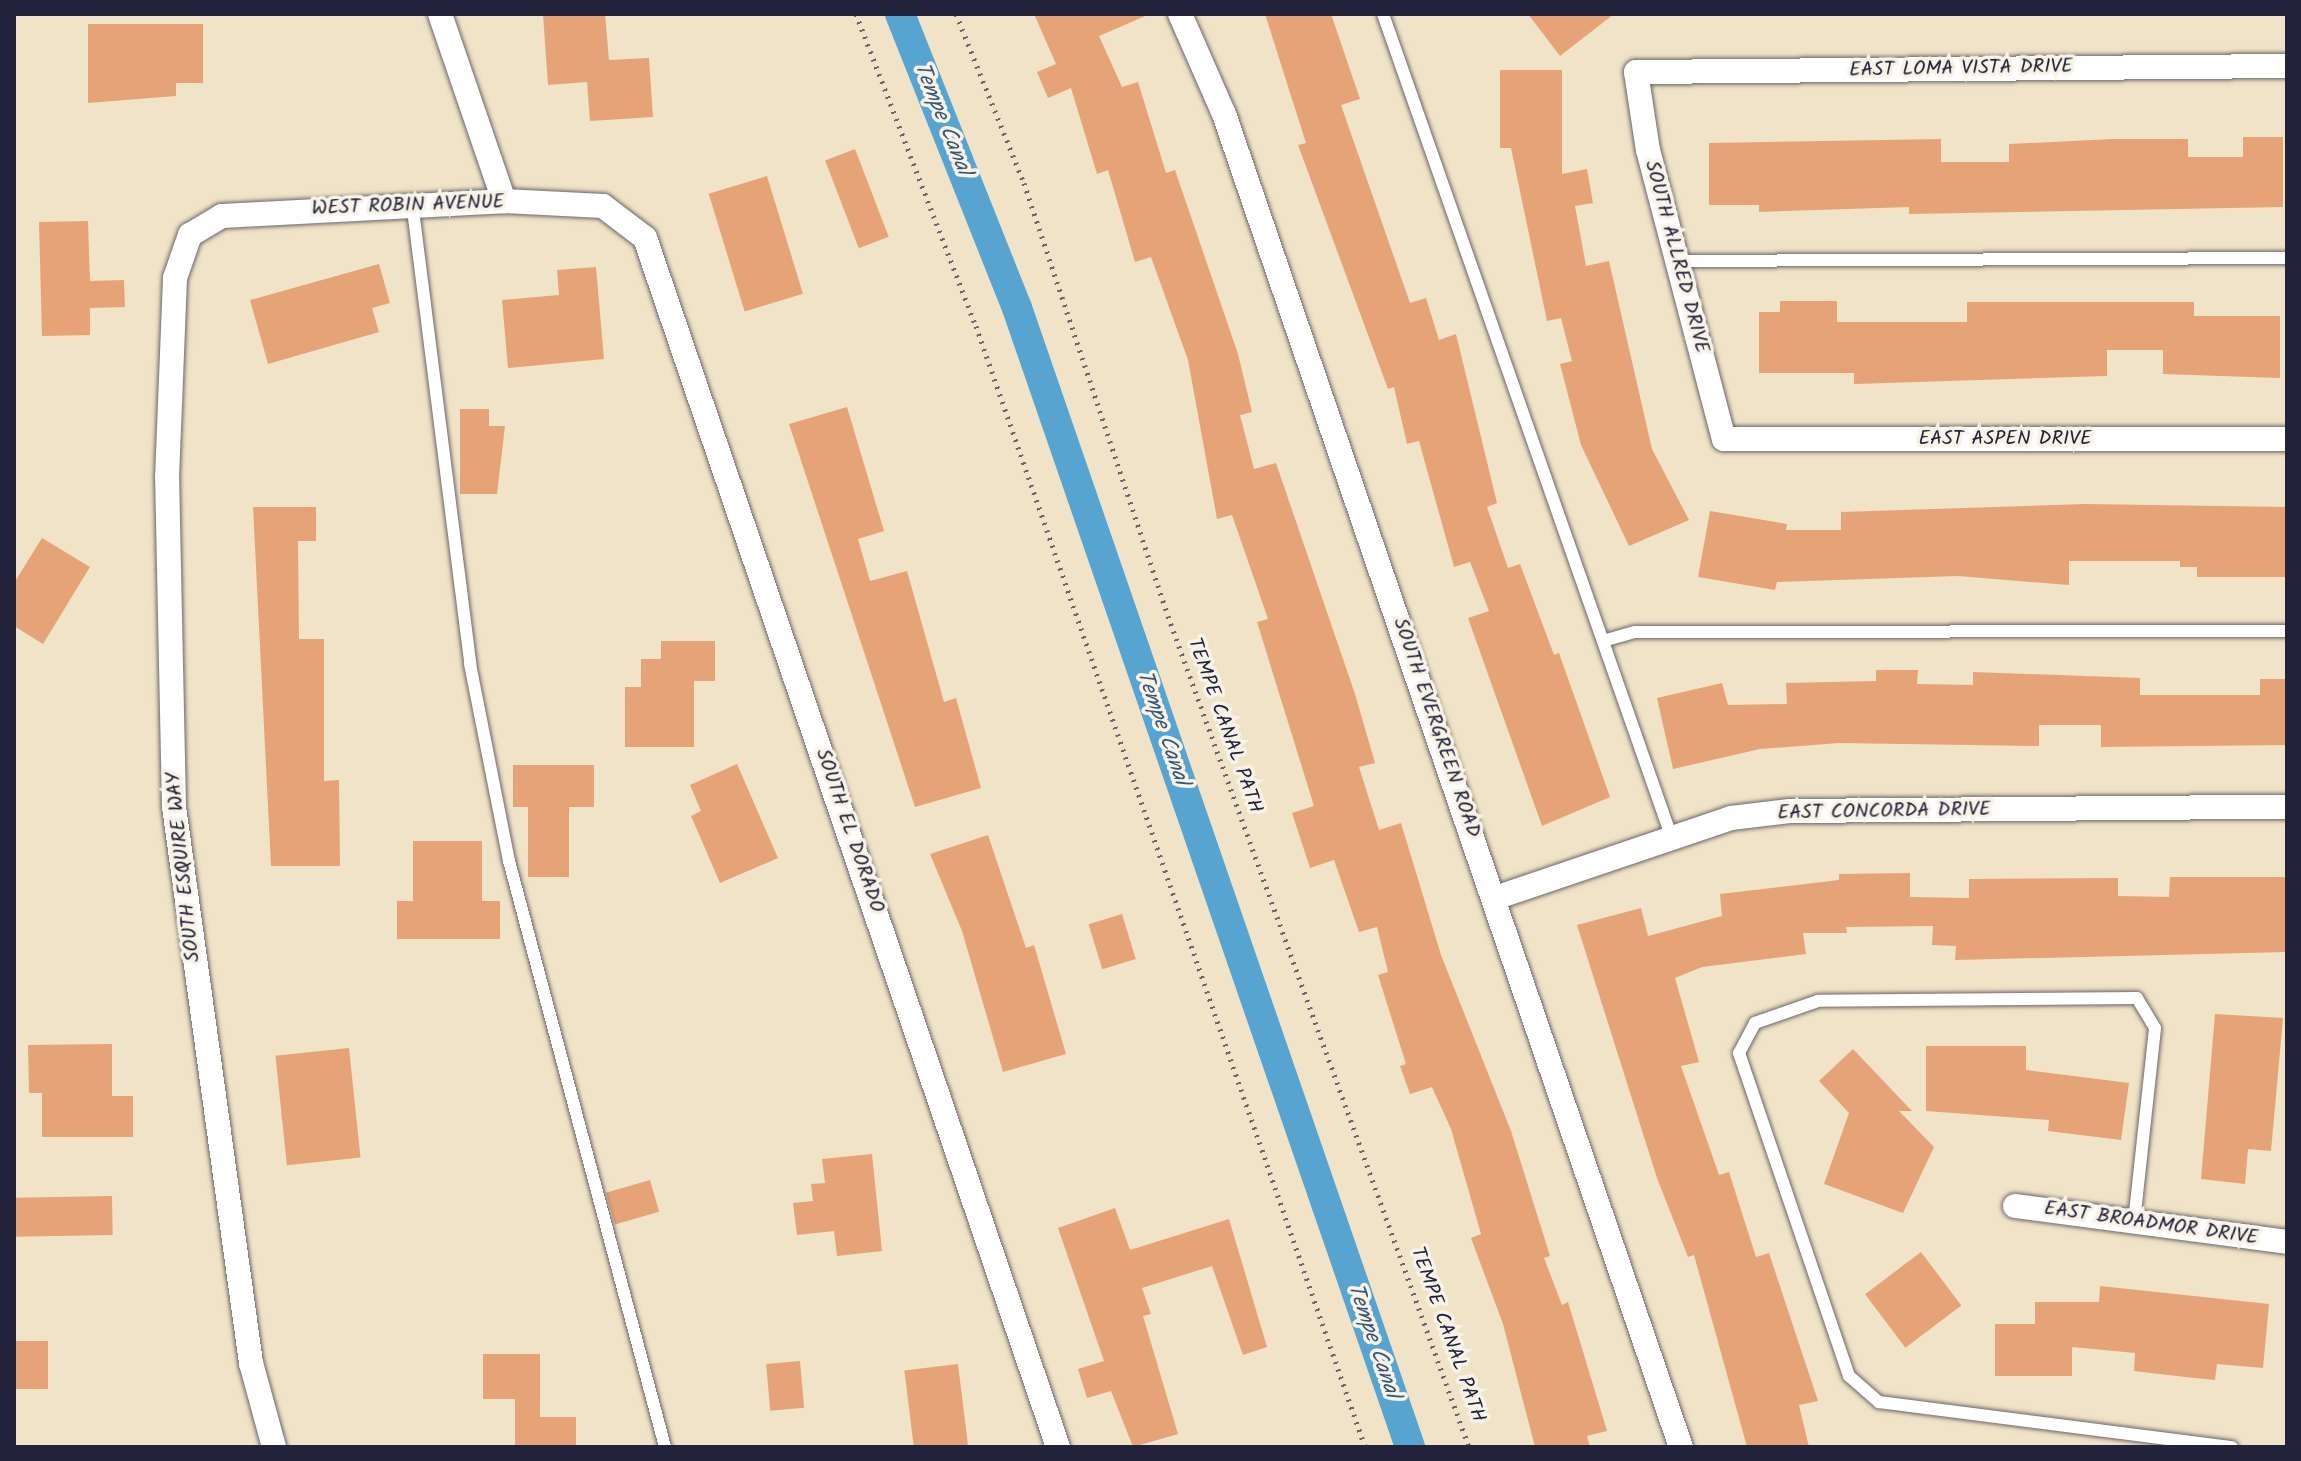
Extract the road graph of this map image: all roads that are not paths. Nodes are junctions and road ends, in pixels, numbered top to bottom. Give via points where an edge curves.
1 (440, 14) edge
2 (1180, 14) edge
3 (1383, 14) edge
4 (2287, 66) edge
5 (1636, 72) joint
6 (504, 201) junction
7 (412, 202) junction
8 (628, 222) joint
9 (190, 235) joint
10 (2287, 258) edge
11 (1677, 261) junction
12 (1724, 439) joint
13 (2287, 439) edge
14 (2287, 631) edge
15 (1603, 641) junction
16 (2287, 807) edge
17 (1673, 841) junction
18 (1495, 898) junction
19 (2015, 1206) dead end
20 (2134, 1222) junction
21 (2287, 1242) edge
22 (274, 1447) edge
23 (665, 1447) edge
24 (1058, 1447) edge
25 (1681, 1447) edge
26 (2232, 1447) edge

1 - 6 street
2 - 18 street, SOUTH EVERGREEN ROAD via 1224,114
3 - 15 lane
4 - 5 street, EAST LOMA VISTA DRIVE
5 - 11 street, SOUTH ALLRED DRIVE
6 - 7 street, WEST ROBIN AVENUE
6 - 8 street, WEST ROBIN AVENUE via 603,206
7 - 9 street, WEST ROBIN AVENUE via 222,216
7 - 23 lane via 470,664 509,861
8 - 24 street, SOUTH EL DORADO via 645,238
9 - 22 street, SOUTH ESQUIRE WAY via 175,278 167,478 174,807 251,1363
10 - 11 lane
11 - 12 street, SOUTH ALLRED DRIVE
12 - 13 street, EAST ASPEN DRIVE
14 - 15 lane via 1635,632
15 - 17 lane
16 - 17 street, EAST CONCORDA DRIVE via 1790,811 1731,818
17 - 18 street, EAST CONCORDA DRIVE
18 - 25 street, SOUTH EVERGREEN ROAD
19 - 20 street, EAST BROADMOR DRIVE
20 - 21 street, EAST BROADMOR DRIVE
20 - 26 lane via 2155,1028 2137,998 1818,1001 1755,1023 1739,1053 1849,1376 1879,1402

